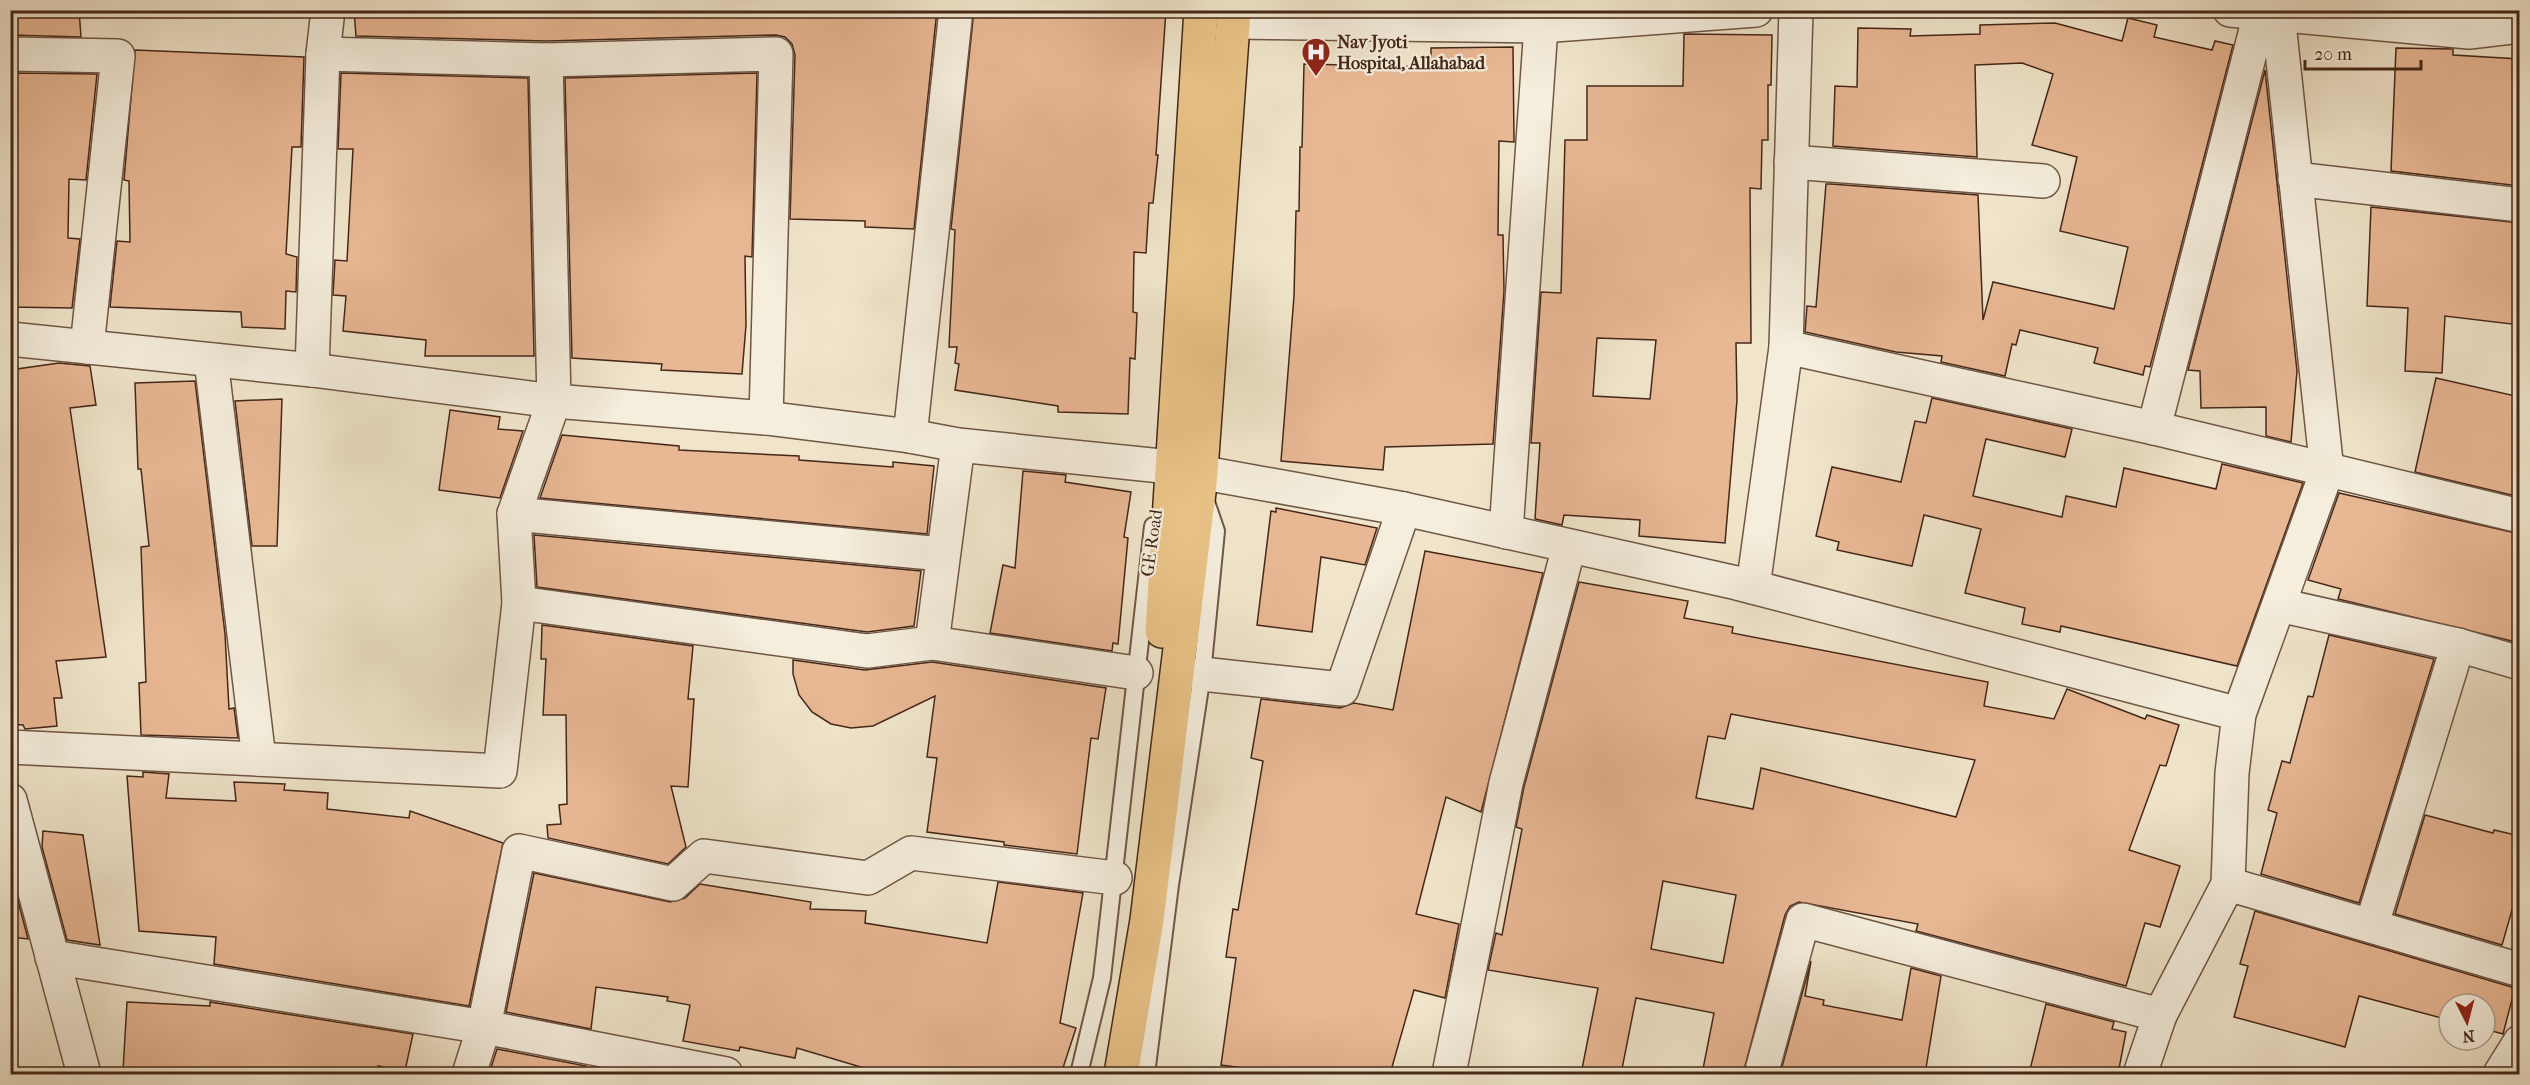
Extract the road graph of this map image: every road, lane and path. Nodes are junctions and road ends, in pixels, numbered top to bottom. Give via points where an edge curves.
1 (328, 10) edge
2 (956, 10) edge
3 (1201, 10) edge
4 (1756, 10) edge
5 (1796, 10) edge
6 (2256, 13) edge
7 (1234, 16) edge
8 (1541, 26) junction
9 (2520, 26) edge
10 (10, 54) edge
11 (323, 54) junction
12 (546, 60) junction
13 (1791, 162) junction
14 (2295, 179) junction
15 (2043, 181) dead end
16 (2520, 205) edge
17 (10, 339) edge
18 (87, 346) junction
19 (1786, 347) junction
20 (212, 360) junction
21 (312, 370) junction
22 (554, 401) junction
23 (766, 418) junction
24 (2154, 428) junction
25 (910, 435) junction
26 (958, 445) junction
27 (2327, 471) junction
28 (1191, 475) junction
29 (1404, 509) junction
30 (514, 514) junction
31 (2520, 516) edge
32 (1506, 532) junction
33 (1569, 547) junction
34 (942, 554) junction
35 (1753, 587) junction
36 (519, 603) junction
37 (2279, 605) junction
38 (932, 644) junction
39 (2458, 645) junction
40 (2520, 663) edge
41 (1136, 673) junction
42 (1203, 674) junction
43 (2239, 714) junction
44 (10, 747) edge
45 (259, 759) junction
46 (11, 806) edge
47 (1115, 878) junction
48 (2228, 884) junction
49 (2372, 924) junction
50 (52, 957) junction
51 (2520, 969) edge
52 (2160, 1015) junction
53 (484, 1027) junction
54 (2520, 1042) edge
55 (90, 1073) edge
56 (469, 1074) edge
57 (726, 1074) edge
58 (1080, 1074) edge
59 (1100, 1074) edge
60 (1121, 1074) edge
61 (1146, 1074) edge
62 (1449, 1074) edge
63 (1761, 1074) edge
64 (2140, 1074) edge
65 (2500, 1074) edge

1 - 11 street
2 - 25 street
3 - 28 main road, GE Road
4 - 8 street
5 - 13 street
6 - 9 street via 2469,32
6 - 14 street
6 - 24 street
7 - 8 street
7 - 28 main road, GE Road
8 - 32 street
10 - 18 street via 118,56
11 - 12 street
11 - 21 street
12 - 22 street
12 - 23 street via 776,54
13 - 15 street
13 - 19 street
14 - 16 street
14 - 27 street
17 - 18 street
18 - 20 street
19 - 24 street
19 - 35 street
20 - 21 street
20 - 45 street
21 - 22 street
22 - 23 street
22 - 30 street
23 - 25 street
24 - 27 street
25 - 26 street
26 - 28 street
26 - 34 street
27 - 31 street
27 - 37 street
28 - 29 street
28 - 41 lane, GE Road via 1156,506
28 - 42 lane, GE Road via 1216,531
28 - 59 main road via 1162,635 1134,864
28 - 60 main road via 1147,920
29 - 32 street
29 - 42 street via 1342,689
30 - 34 street
30 - 36 street
32 - 33 street
33 - 35 street
33 - 62 street via 1506,783
34 - 38 street
35 - 43 street
36 - 38 street via 867,651
36 - 45 street via 500,771
37 - 39 street
37 - 43 street
38 - 41 street
39 - 40 street
39 - 49 street
41 - 47 lane, GE Road
42 - 61 lane, GE Road
43 - 48 street via 2232,773
44 - 45 street
46 - 50 street
47 - 53 street via 911,853 868,878 704,856 673,884 519,851
47 - 58 lane, GE Road via 1102,978
48 - 49 street
48 - 52 street
49 - 51 street
50 - 53 street
50 - 55 street
52 - 63 street via 1803,920
52 - 64 street
53 - 56 street
53 - 57 street
54 - 65 street

